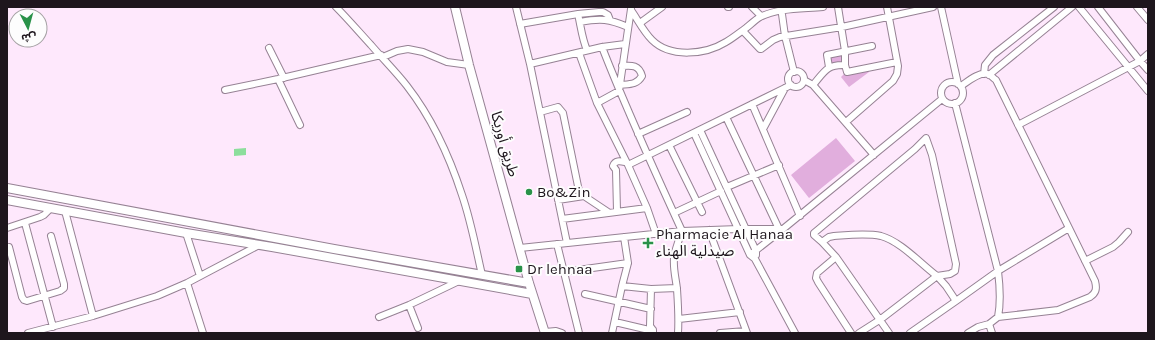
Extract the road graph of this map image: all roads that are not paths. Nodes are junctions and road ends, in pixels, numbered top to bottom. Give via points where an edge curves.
1 (336, 7) edge
2 (455, 7) edge
3 (516, 7) edge
4 (662, 7) edge
5 (752, 7) edge
6 (822, 7) edge
7 (838, 7) edge
8 (887, 7) edge
9 (933, 7) edge
10 (941, 7) edge
11 (1054, 7) edge
12 (1072, 7) edge
13 (1079, 7) edge
14 (1098, 7) edge
15 (1137, 7) edge
16 (631, 8) edge
17 (801, 8) edge
18 (782, 9) edge
19 (578, 14) junction
20 (761, 16) junction
21 (889, 18) junction
22 (610, 20) junction
23 (1148, 20) edge
24 (520, 24) junction
25 (580, 24) junction
26 (640, 24) junction
27 (628, 27) junction
28 (842, 27) junction
29 (743, 31) junction
30 (785, 36) junction
31 (625, 44) junction
32 (872, 46) dead end
33 (602, 47) junction
34 (269, 48) dead end
35 (587, 50) junction
36 (845, 51) junction
37 (579, 53) junction
38 (1148, 54) edge
39 (382, 56) junction
40 (1140, 61) junction
41 (897, 62) junction
42 (530, 64) junction
43 (469, 65) junction
44 (846, 65) junction
45 (622, 66) junction
46 (829, 67) junction
47 (1128, 67) junction
48 (1148, 70) edge
49 (794, 72) junction
50 (986, 74) junction
51 (281, 79) junction
52 (804, 80) junction
53 (813, 85) junction
54 (959, 85) junction
55 (788, 87) junction
56 (619, 88) junction
57 (226, 90) dead end
58 (1148, 90) edge
59 (942, 99) junction
60 (597, 103) junction
61 (752, 104) junction
62 (955, 104) junction
63 (540, 112) junction
64 (687, 112) dead end
65 (726, 117) junction
66 (846, 122) junction
67 (300, 125) dead end
68 (1018, 125) junction
69 (763, 129) junction
70 (697, 131) junction
71 (638, 134) junction
72 (669, 145) junction
73 (874, 155) junction
74 (647, 156) junction
75 (626, 163) junction
76 (778, 165) junction
77 (754, 176) junction
78 (7, 188) edge
79 (724, 189) junction
80 (580, 196) junction
81 (7, 200) edge
82 (558, 200) junction
83 (698, 202) junction
84 (51, 208) junction
85 (647, 208) junction
86 (65, 211) junction
87 (617, 211) junction
88 (608, 212) junction
89 (702, 212) dead end
90 (674, 213) junction
91 (800, 216) junction
92 (562, 219) junction
93 (25, 223) junction
94 (7, 228) edge
95 (1069, 228) junction
96 (739, 229) junction
97 (746, 229) junction
98 (781, 229) junction
99 (709, 230) junction
100 (682, 231) junction
101 (1128, 232) dead end
102 (186, 233) junction
103 (656, 234) junction
104 (260, 235) junction
105 (52, 236) dead end
106 (624, 237) junction
107 (274, 238) junction
108 (822, 242) junction
109 (567, 243) junction
110 (557, 244) junction
111 (259, 245) junction
112 (9, 247) dead end
113 (272, 247) junction
114 (520, 248) junction
115 (754, 255) junction
116 (836, 257) junction
117 (1085, 261) junction
118 (628, 263) junction
119 (998, 271) junction
120 (564, 272) junction
121 (482, 275) junction
122 (200, 276) junction
123 (937, 276) junction
124 (459, 281) junction
125 (529, 283) junction
126 (187, 284) junction
127 (622, 286) junction
128 (677, 288) junction
129 (651, 289) junction
130 (532, 294) junction
131 (585, 294) dead end
132 (44, 296) junction
133 (956, 301) junction
134 (619, 302) junction
135 (409, 305) junction
136 (651, 310) junction
137 (740, 312) junction
138 (93, 316) junction
139 (378, 317) dead end
140 (998, 317) junction
141 (880, 319) junction
142 (679, 320) junction
143 (615, 322) junction
144 (989, 324) junction
145 (53, 326) junction
146 (418, 328) dead end
147 (653, 331) edge
148 (747, 332) edge
149 (28, 333) edge
150 (203, 333) edge
151 (545, 333) edge
152 (562, 333) edge
153 (579, 333) edge
154 (612, 333) edge
155 (678, 333) edge
156 (720, 333) edge
157 (795, 333) edge
158 (851, 333) edge
159 (859, 333) edge
160 (889, 333) edge
161 (910, 333) edge
162 (968, 333) edge
163 (992, 333) edge

1 - 39 street
2 - 43 street, طريق أوريكا
3 - 24 street
4 - 26 street
5 - 20 street
6 - 17 street
7 - 28 street
8 - 21 street
9 - 21 street
10 - 54 street
11 - 50 street via 993,55 985,65
12 - 50 street
13 - 47 street
14 - 40 street
15 - 23 street
16 - 26 street
16 - 27 street
17 - 18 street
18 - 20 street
18 - 30 street
19 - 22 street via 603,12
19 - 24 street
19 - 25 street
20 - 29 street
21 - 28 street
21 - 41 street
22 - 25 street via 600,19
22 - 27 street
24 - 42 street
25 - 35 street
26 - 29 street via 658,45 680,53 714,48
27 - 31 street
28 - 30 street
28 - 36 street
29 - 30 street via 760,49
30 - 49 street
31 - 33 street
31 - 45 street
32 - 36 street
33 - 35 street
33 - 56 street
34 - 51 street
35 - 37 street
36 - 44 street
36 - 46 street via 826,55
37 - 42 street
37 - 60 street
38 - 40 street
39 - 43 street via 408,48 447,62
39 - 51 street
39 - 121 street via 408,87 428,117 445,152 462,194
40 - 47 street
40 - 48 street
41 - 44 street via 848,72
41 - 66 street via 897,74 893,81
42 - 63 street
43 - 114 street, طريق أوريكا
44 - 46 street
45 - 56 street
45 - 56 street via 637,67 642,76 633,84
46 - 53 street
47 - 58 street
47 - 68 street
49 - 52 street via 801,73
49 - 55 street via 788,78
50 - 54 street
50 - 68 street via 996,80
51 - 57 street
51 - 67 street
52 - 53 street
52 - 55 street via 799,87
53 - 66 street
54 - 59 street via 950,82 944,85
54 - 62 street via 963,95
55 - 61 street
55 - 69 street
56 - 60 street
56 - 71 street
59 - 62 street
59 - 73 street
60 - 75 street
61 - 65 street
61 - 69 street
62 - 119 street
63 - 80 street via 558,107 563,112
63 - 82 street
64 - 71 street
65 - 70 street
65 - 77 street
66 - 73 street
68 - 95 street
69 - 76 street
70 - 72 street
70 - 79 street
71 - 74 street
72 - 74 street
72 - 83 street
73 - 91 street
74 - 75 street
74 - 90 street
75 - 85 street
75 - 87 street via 617,161 613,166 616,170
76 - 77 street
76 - 91 street
77 - 79 street
77 - 98 street
78 - 104 street
79 - 83 street
79 - 96 street
79 - 97 street
80 - 82 street
80 - 88 street via 587,197
81 - 84 street
82 - 92 street
83 - 89 street
83 - 90 street
84 - 86 street
84 - 93 street via 42,216
85 - 87 street
85 - 103 street
86 - 102 street
86 - 138 street
87 - 88 street
88 - 92 street
90 - 100 street
91 - 98 street
92 - 109 street
93 - 94 street
93 - 132 street
95 - 117 street
95 - 119 street
96 - 97 street
96 - 99 street
96 - 115 street
97 - 98 street
97 - 115 street
98 - 115 street
99 - 100 street
99 - 137 street
100 - 103 street
100 - 128 street via 674,259 673,271
101 - 117 street via 1113,247
102 - 111 street
102 - 122 street
103 - 106 street
104 - 107 street
104 - 111 street
105 - 132 street via 64,287 62,291
106 - 109 street
106 - 118 street
107 - 113 street
107 - 121 street
108 - 116 street
108 - 123 street via 834,236 880,236 898,244
108 - 123 street via 814,232 926,138 956,264 953,273
109 - 110 street
110 - 114 street
110 - 120 street
111 - 113 street
111 - 122 street
112 - 132 street via 23,299 27,301
113 - 124 street
114 - 125 street, طريق أوريكا
115 - 157 street
116 - 141 street
116 - 158 street via 817,274 816,278
117 - 140 street via 1096,286 1096,291 1090,297 1058,310
118 - 120 street
118 - 127 street
119 - 133 street
119 - 140 street via 1001,290
120 - 153 street
121 - 125 street
122 - 126 street
123 - 133 street
123 - 141 street
124 - 130 street
124 - 135 street
125 - 130 street, طريق أوريكا
126 - 138 street
126 - 150 street
127 - 129 street
127 - 134 street
128 - 129 street
128 - 142 street
129 - 136 street
130 - 151 street, طريق أوريكا
131 - 134 street
132 - 145 street
133 - 161 street
134 - 136 street
134 - 143 street
135 - 139 street
135 - 146 street
136 - 147 street via 650,326
137 - 142 street
137 - 148 street
138 - 145 street
140 - 144 street
141 - 159 street
141 - 160 street
142 - 155 street
143 - 147 street
143 - 154 street
144 - 162 street via 978,326
144 - 163 street
145 - 149 street
148 - 156 street
151 - 152 street

